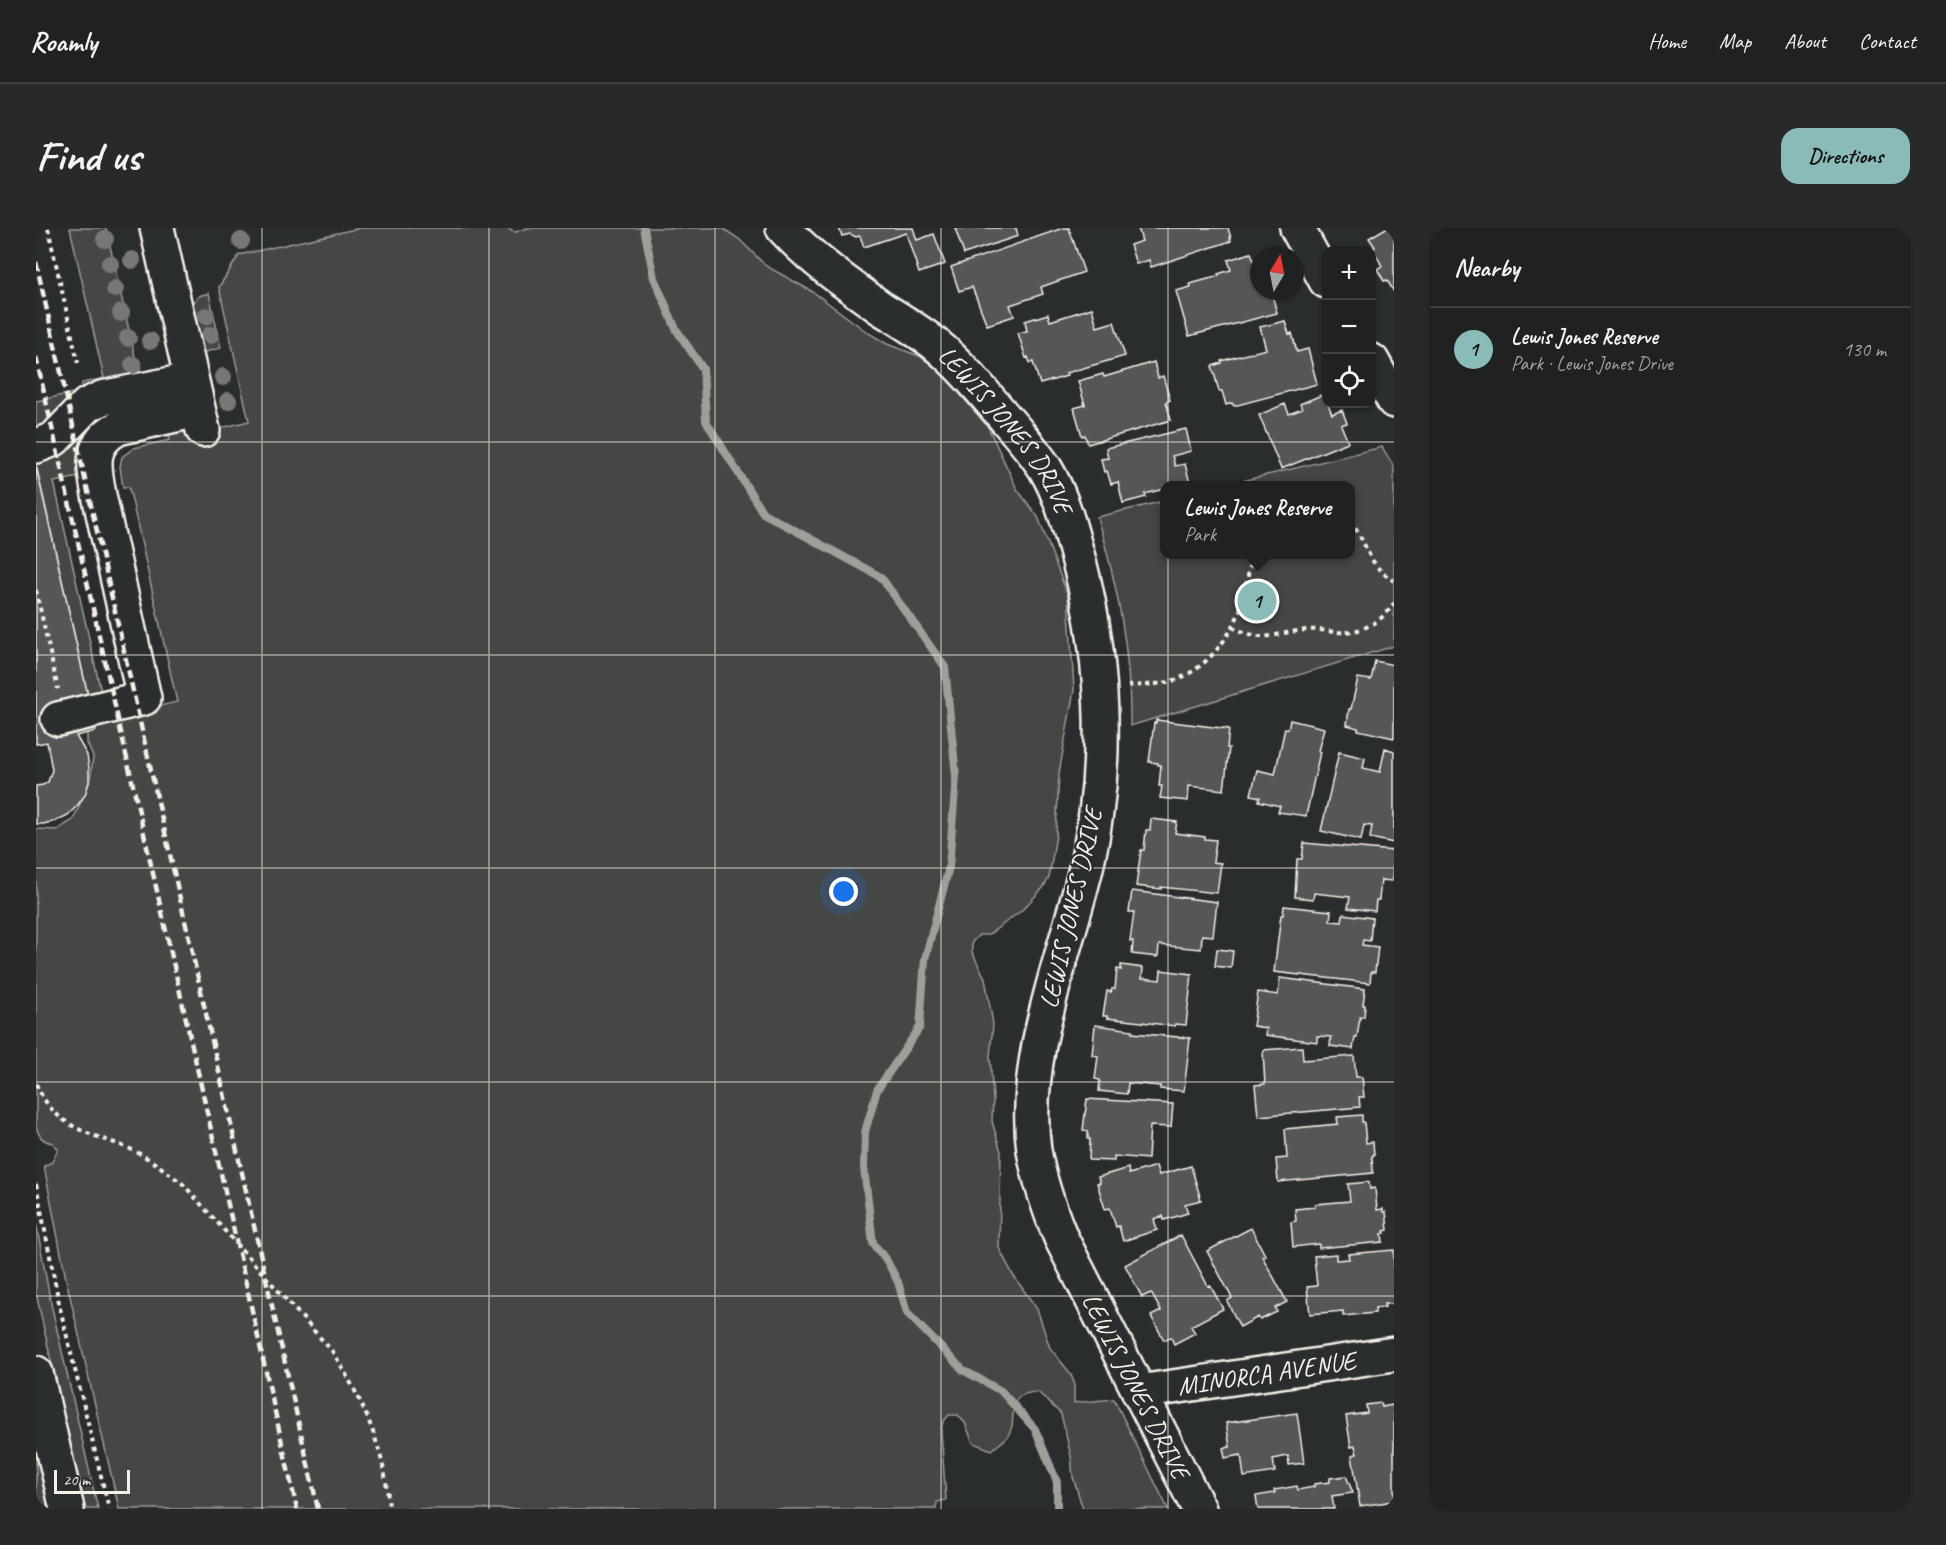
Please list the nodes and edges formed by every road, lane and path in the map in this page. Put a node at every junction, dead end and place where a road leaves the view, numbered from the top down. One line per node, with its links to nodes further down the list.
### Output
1 (48, 228): 6 (path)
2 (783, 228): 23 (street, LEWIS JONES DRIVE)
3 (1297, 228): 5 (street)
4 (161, 229): 9 (street)
5 (1322, 274)
6 (78, 363)
7 (1376, 370): 8 (street)
8 (1394, 401)
9 (197, 407): 10 (street); 18 (street)
10 (36, 446)
11 (1355, 528): 13 (path)
12 (1251, 559): 16 (path)
13 (1394, 581)
14 (36, 590): 18 (path)
15 (1394, 603): 16 (path)
16 (1232, 627): 17 (path)
17 (1124, 687)
18 (59, 709)
19 (36, 1084): 26 (path)
20 (36, 1184): 25 (path)
21 (1394, 1354): 23 (street, MINORCA AVENUE)
22 (36, 1373): 24 (street)
23 (1139, 1392): 27 (street, LEWIS JONES DRIVE)
24 (67, 1509)
25 (109, 1509)
26 (390, 1509)
27 (1199, 1509)

